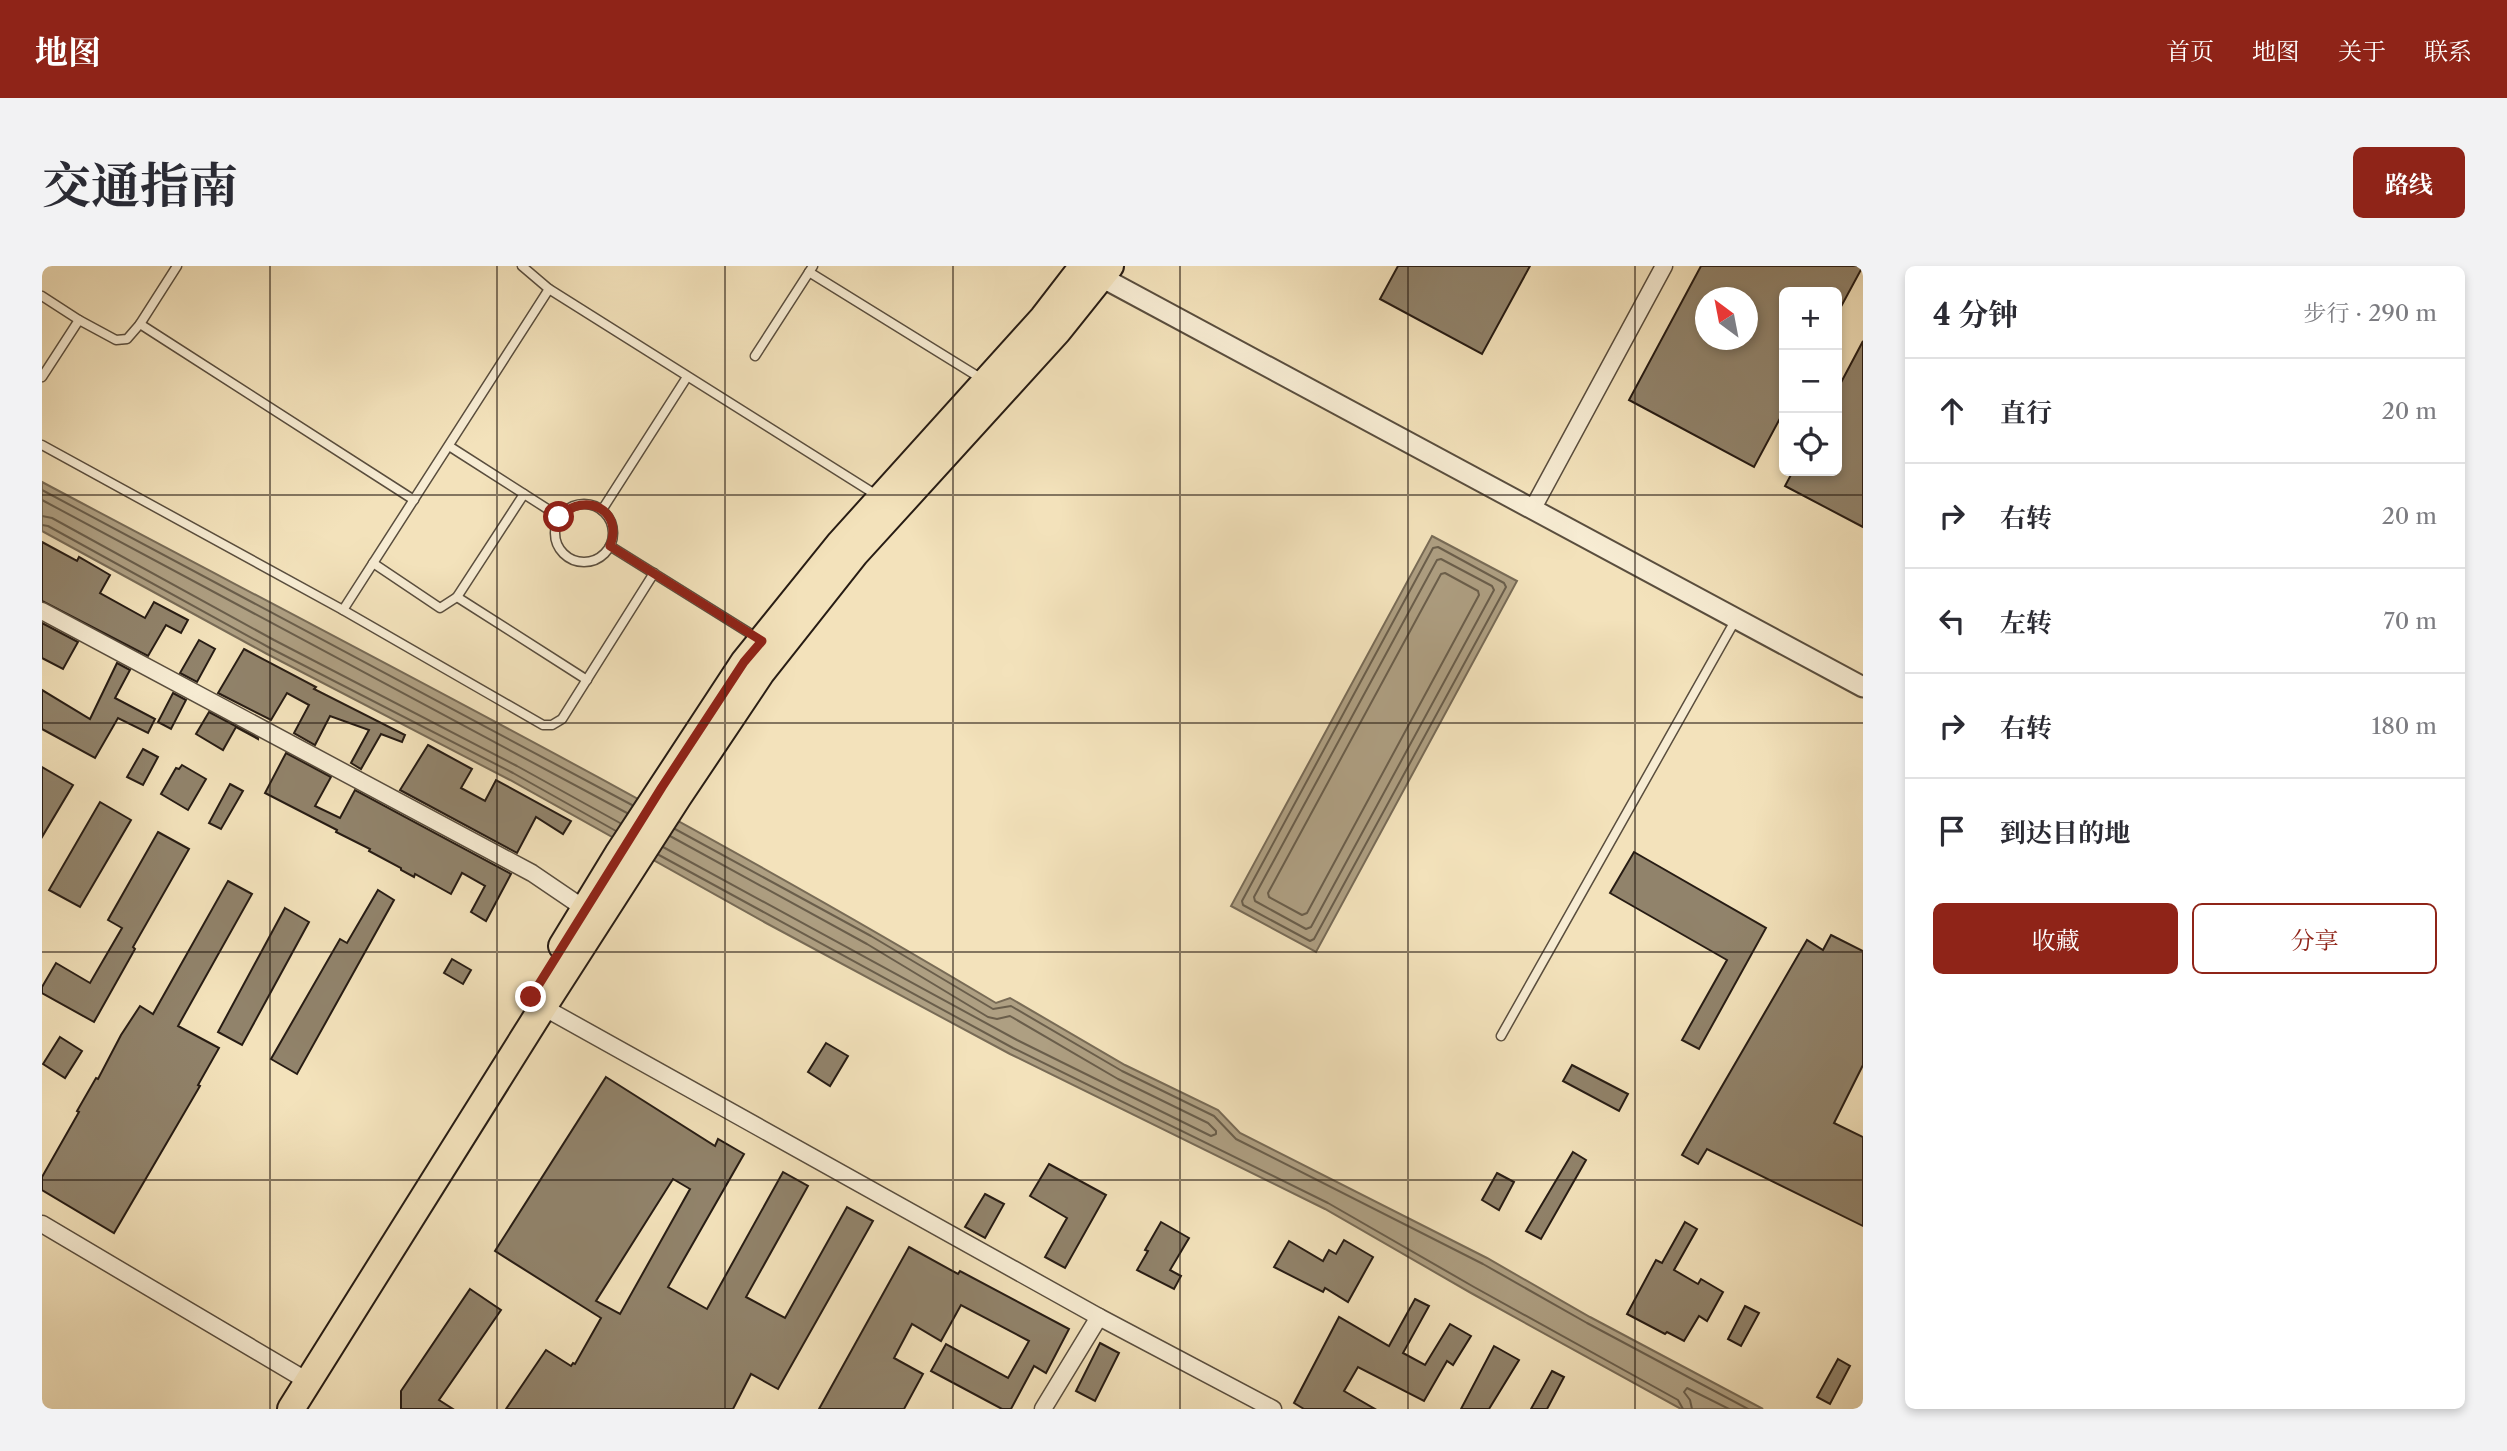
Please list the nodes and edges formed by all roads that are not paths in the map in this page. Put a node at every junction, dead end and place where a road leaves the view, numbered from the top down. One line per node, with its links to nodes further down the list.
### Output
1 (177, 266): 9 (lane)
2 (522, 266): 6 (lane)
3 (1664, 266): 20 (street)
4 (811, 269): 10 (lane); 13 (lane)
5 (1092, 269): 13 (main road); 20 (street); 29 (main road)
6 (549, 289): 12 (lane); 15 (lane)
7 (42, 296): 8 (lane)
8 (79, 320): 9 (lane); 11 (lane)
9 (140, 324): 18 (lane)
10 (755, 356)
11 (42, 377)
12 (688, 377): 17 (lane); 19 (lane)
13 (986, 381): 17 (main road)
14 (42, 445): 26 (lane)
15 (449, 446): 16 (lane); 18 (lane)
16 (524, 494): 21 (lane); 25 (lane)
17 (880, 498): 29 (main road)
18 (414, 500): 23 (lane)
19 (602, 510): 21 (lane); 22 (lane)
20 (1532, 510): 28 (street)
21 (559, 517): 22 (lane)
22 (610, 546): 24 (lane)
23 (373, 563): 25 (lane); 26 (lane)
24 (654, 573): 29 (lane); 30 (lane)
25 (457, 597): 30 (lane)
26 (343, 610): 30 (lane)
27 (42, 611): 33 (street)
28 (1736, 619): 31 (street); 35 (lane)
29 (769, 647): 32 (main road)
30 (587, 680)
31 (1863, 687)
32 (627, 860): 33 (main road); 34 (main road)
33 (585, 909): 38 (main road)
34 (543, 1007): 37 (street); 38 (main road)
35 (1501, 1036)
36 (42, 1224): 38 (street)
37 (1099, 1317): 40 (street); 41 (street)
38 (301, 1377): 39 (main road)
39 (285, 1406)
40 (1043, 1409)
41 (1273, 1409)

